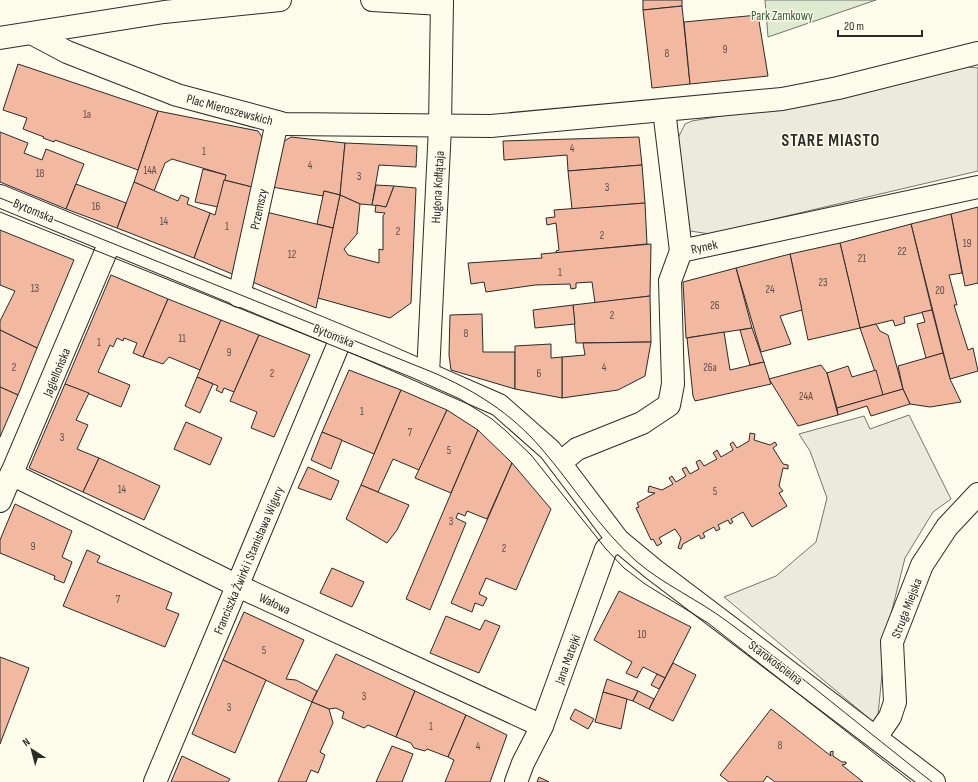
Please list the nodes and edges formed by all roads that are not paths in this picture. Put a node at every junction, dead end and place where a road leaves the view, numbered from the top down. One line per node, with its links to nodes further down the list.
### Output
1 (280, 0): 4 (street)
2 (372, 0): 3 (street)
3 (442, 2): 10 (street, Hugona Kołłątaja)
4 (163, 6): 5 (street)
5 (33, 34): 6 (street); 9 (street, Plac Mieroszewskich)
6 (0, 38)
7 (978, 53): 8 (street)
8 (664, 110): 10 (street); 14 (street)
9 (277, 122): 10 (street, Plac Mieroszewskich); 15 (street, Przemszy)
10 (440, 127): 17 (street, Hugona Kołłątaja)
11 (978, 187): 14 (street, Rynek)
12 (0, 196): 13 (street, Bytomska)
13 (110, 242): 15 (street, Bytomska); 19 (street, Jagiellońska)
14 (681, 251): 18 (street, Rynek)
15 (239, 296): 16 (street, Bytomska)
16 (342, 338): 17 (street, Bytomska); 23 (street, Franciszka Żwirki i Stanisława Wigury)
17 (428, 374): 18 (street, Bytomska)
18 (560, 463): 22 (street, Bytomska)
19 (12, 474): 21 (street, Jagiellońska); 23 (street, Wałowa)
20 (978, 494): 25 (street, Struga Miejska)
21 (0, 501)
22 (618, 540): 24 (street, Jana Matejki); 25 (street, Starokościelna)
23 (238, 586): 24 (street, Wałowa); 26 (street, Franciszka Żwirki i Stanisława Wigury)
24 (542, 726): 27 (street, Jana Matejki)
25 (876, 737): 28 (street, Starokościelna)
26 (155, 782)
27 (516, 782)
28 (934, 782)

